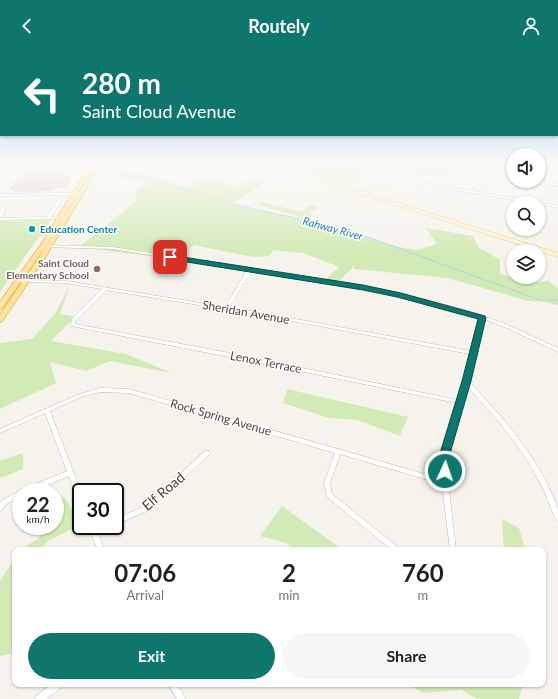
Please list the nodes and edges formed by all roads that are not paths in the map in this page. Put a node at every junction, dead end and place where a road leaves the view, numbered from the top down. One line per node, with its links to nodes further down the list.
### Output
1 (63, 195): 13 (street)
2 (73, 195): 10 (main road)
3 (80, 195): 11 (main road)
4 (367, 195): 15 (main road)
5 (494, 195): 6 (street)
6 (506, 197)
7 (546, 205): 8 (street)
8 (558, 207)
9 (2, 208): 12 (street)
10 (61, 217): 11 (street); 13 (street); 14 (main road)
11 (68, 217): 14 (main road)
12 (0, 218): 13 (street)
13 (48, 218)
14 (46, 246): 16 (street); 17 (main road); 18 (main road)
15 (558, 255)
16 (250, 270): 21 (street); 22 (street)
17 (19, 281): 18 (street, Sheridan Avenue); 20 (main road)
18 (27, 281): 19 (street, Sheridan Avenue); 23 (main road)
19 (106, 288): 21 (street, Sheridan Avenue); 27 (street, Lenox Terrace)
20 (0, 307)
21 (226, 308): 25 (street, Sheridan Avenue)
22 (482, 318): 24 (street); 25 (street)
23 (0, 320)
24 (558, 350)
25 (473, 353): 26 (street)
26 (466, 381): 27 (street); 39 (street)
27 (460, 402): 33 (street)
28 (47, 410): 29 (street, Rock Spring Avenue); 30 (street, Rock Spring Avenue); 32 (street)
29 (0, 431)
30 (338, 451): 33 (street, Rock Spring Avenue); 42 (street)
31 (207, 453): 38 (street, Elf Road)
32 (71, 472): 34 (street); 35 (street)
33 (445, 482): 43 (street)
34 (45, 483)
35 (75, 483)
36 (12, 498): 37 (street)
37 (0, 508)
38 (124, 518)
39 (558, 518)
40 (95, 535): 41 (street)
41 (100, 547)
42 (394, 547)
43 (453, 547)
44 (55, 687): 46 (street)
45 (174, 687): 47 (street)
46 (40, 699)
47 (182, 699)

